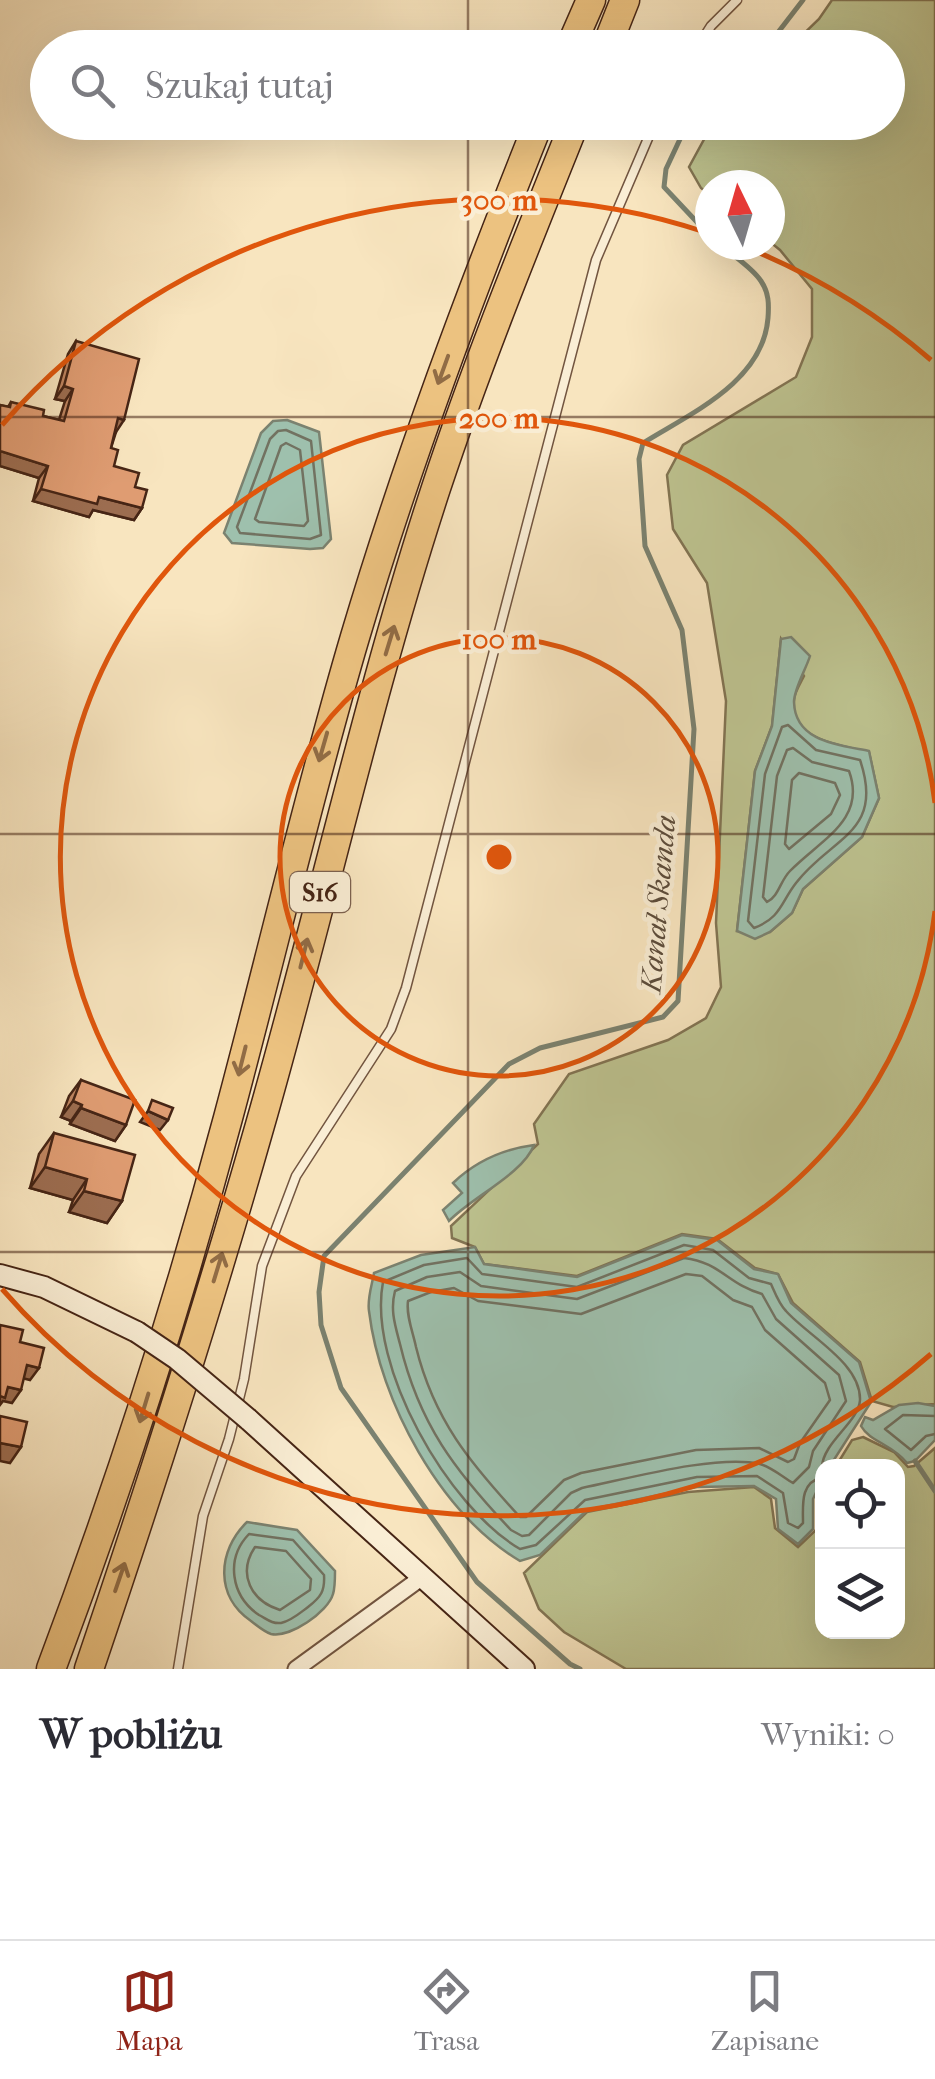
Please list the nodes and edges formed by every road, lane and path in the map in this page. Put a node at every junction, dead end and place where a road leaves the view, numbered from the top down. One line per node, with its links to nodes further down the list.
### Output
1 (590, 0): 4 (highway)
2 (626, 0): 5 (highway)
3 (737, 0): 6 (lane)
4 (578, 30)
5 (614, 30)
6 (708, 30)
7 (532, 140): 12 (highway, S16, one-way to 12)
8 (568, 140): 13 (highway, S16, one-way to 8)
9 (646, 140): 14 (lane)
10 (0, 1275): 11 (street, bridge)
11 (421, 1578): 15 (street); 16 (street)
12 (51, 1669)
13 (89, 1669)
14 (178, 1669)
15 (296, 1669)
16 (524, 1669)

